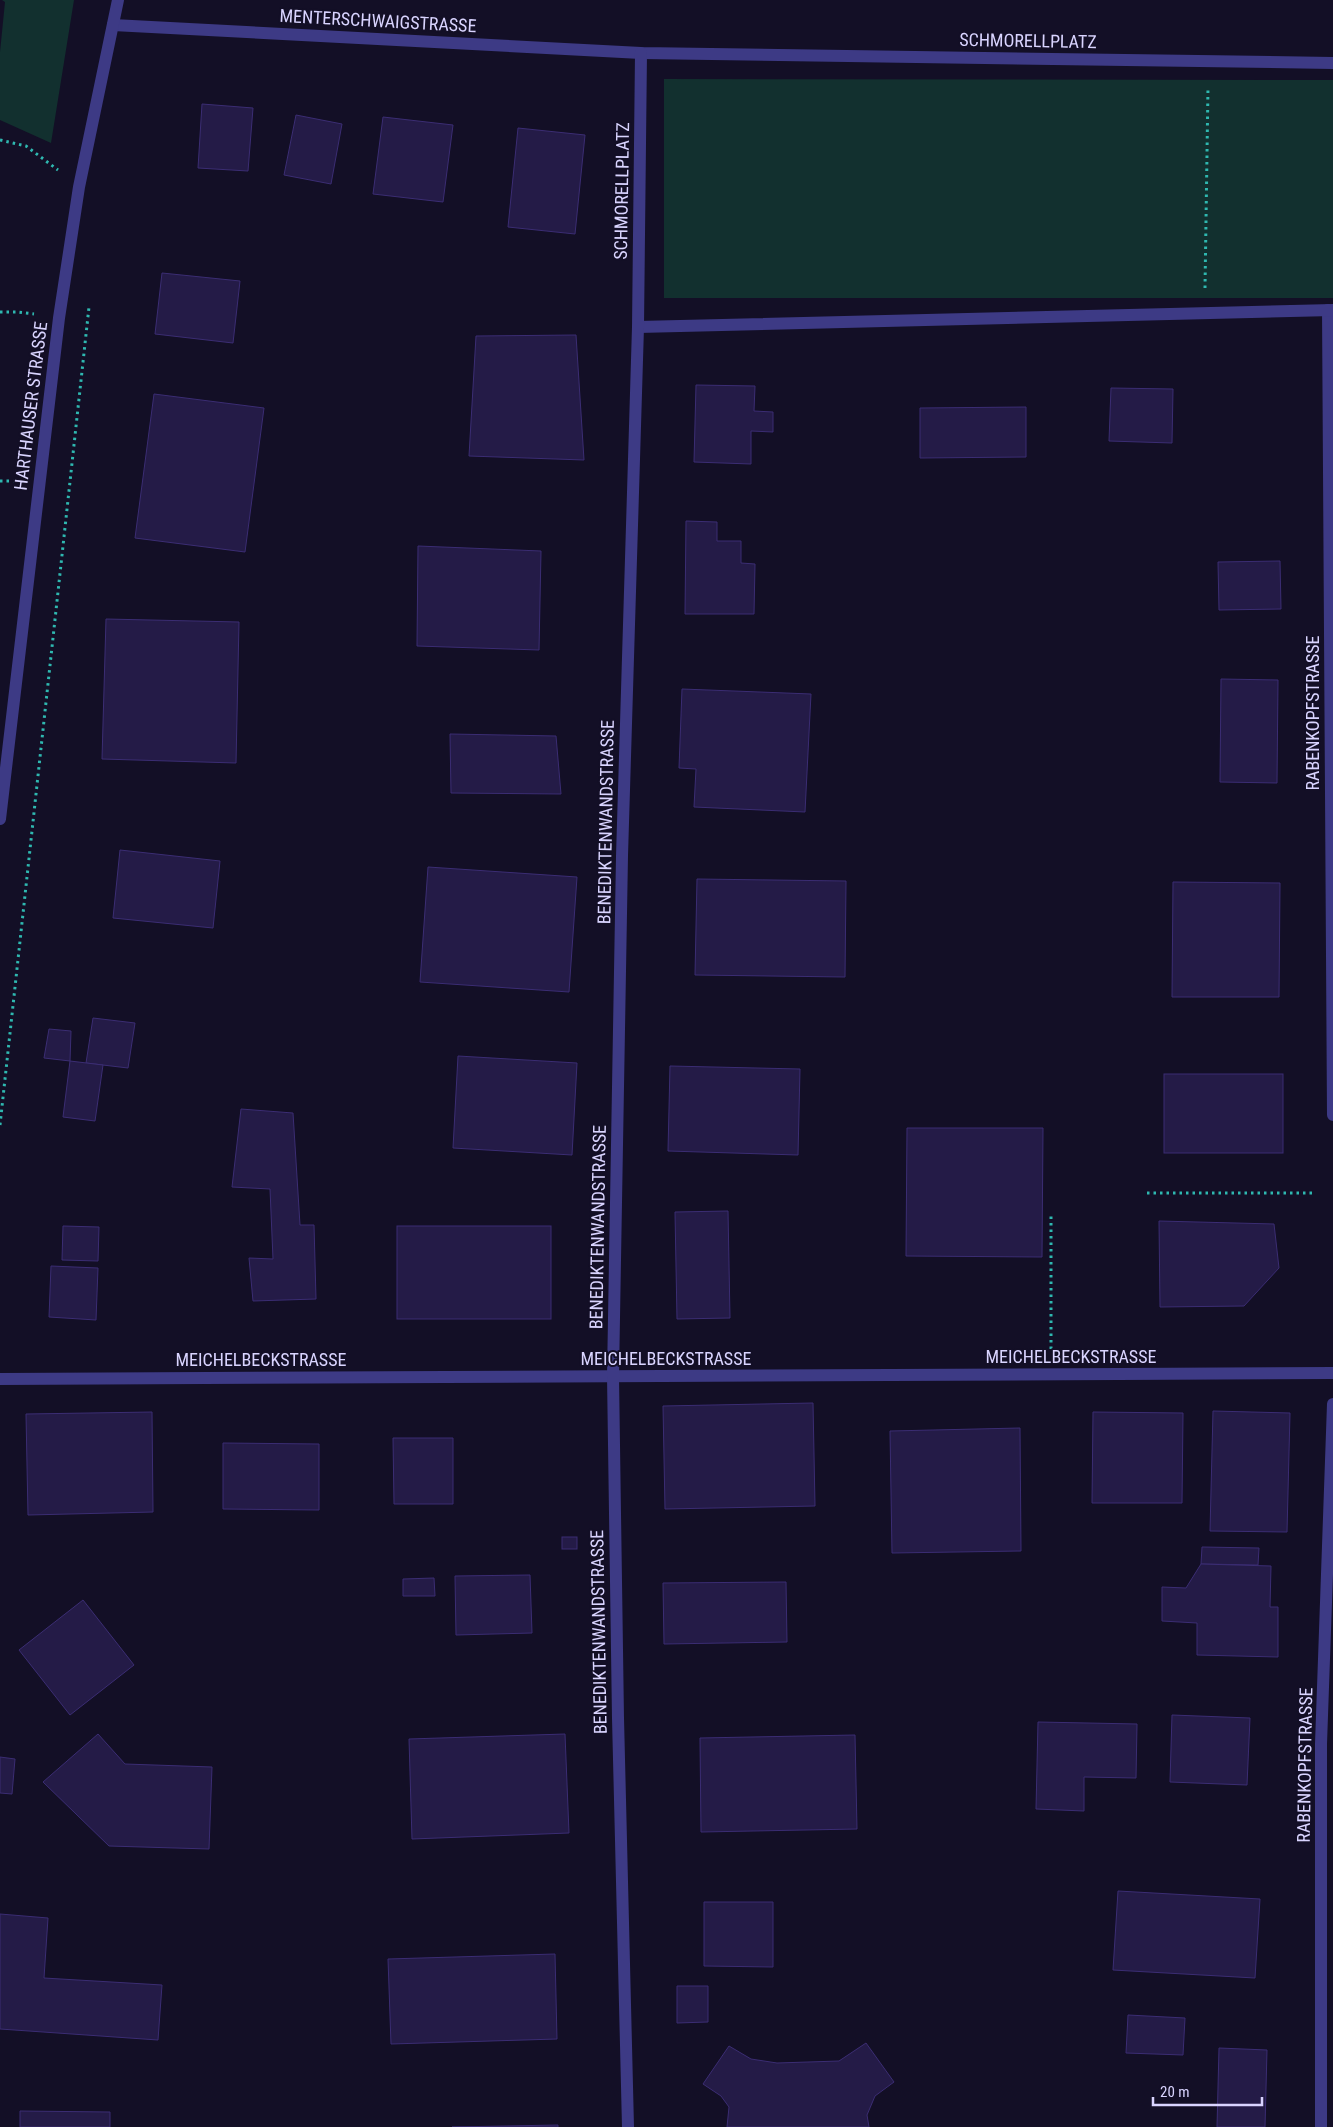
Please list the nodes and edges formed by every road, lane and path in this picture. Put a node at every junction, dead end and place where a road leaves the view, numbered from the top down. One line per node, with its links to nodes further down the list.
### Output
1 (118, 0): 2 (street, HARTHAUSER STRASSE)
2 (113, 25): 3 (street, MENTERSCHWAIGSTRASSE); 7 (street, HARTHAUSER STRASSE)
3 (641, 53): 4 (street, SCHMORELLPLATZ); 13 (street, SCHMORELLPLATZ)
4 (1208, 62): 5 (street, SCHMORELLPLATZ); 11 (path)
5 (1333, 63)
6 (0, 140): 7 (path)
7 (79, 187): 12 (street, HARTHAUSER STRASSE)
8 (89, 304): 16 (path)
9 (1330, 310): 11 (street); 15 (street, RABENKOPFSTRASSE)
10 (0, 312): 12 (path)
11 (1204, 314): 13 (street)
12 (59, 318): 14 (street, HARTHAUSER STRASSE)
13 (638, 327): 22 (street, BENEDIKTENWANDSTRASSE)
14 (0, 819)
15 (1333, 1115)
16 (0, 1124)
17 (1147, 1193): 18 (path)
18 (1314, 1193)
19 (1051, 1216): 21 (path)
20 (1333, 1373): 21 (street, MEICHELBECKSTRASSE)
21 (1051, 1374): 22 (street, MEICHELBECKSTRASSE)
22 (613, 1376): 23 (street, MEICHELBECKSTRASSE); 25 (street, BENEDIKTENWANDSTRASSE)
23 (0, 1379)
24 (1333, 1404): 26 (street, RABENKOPFSTRASSE)
25 (628, 2127)
26 (1321, 2127)

